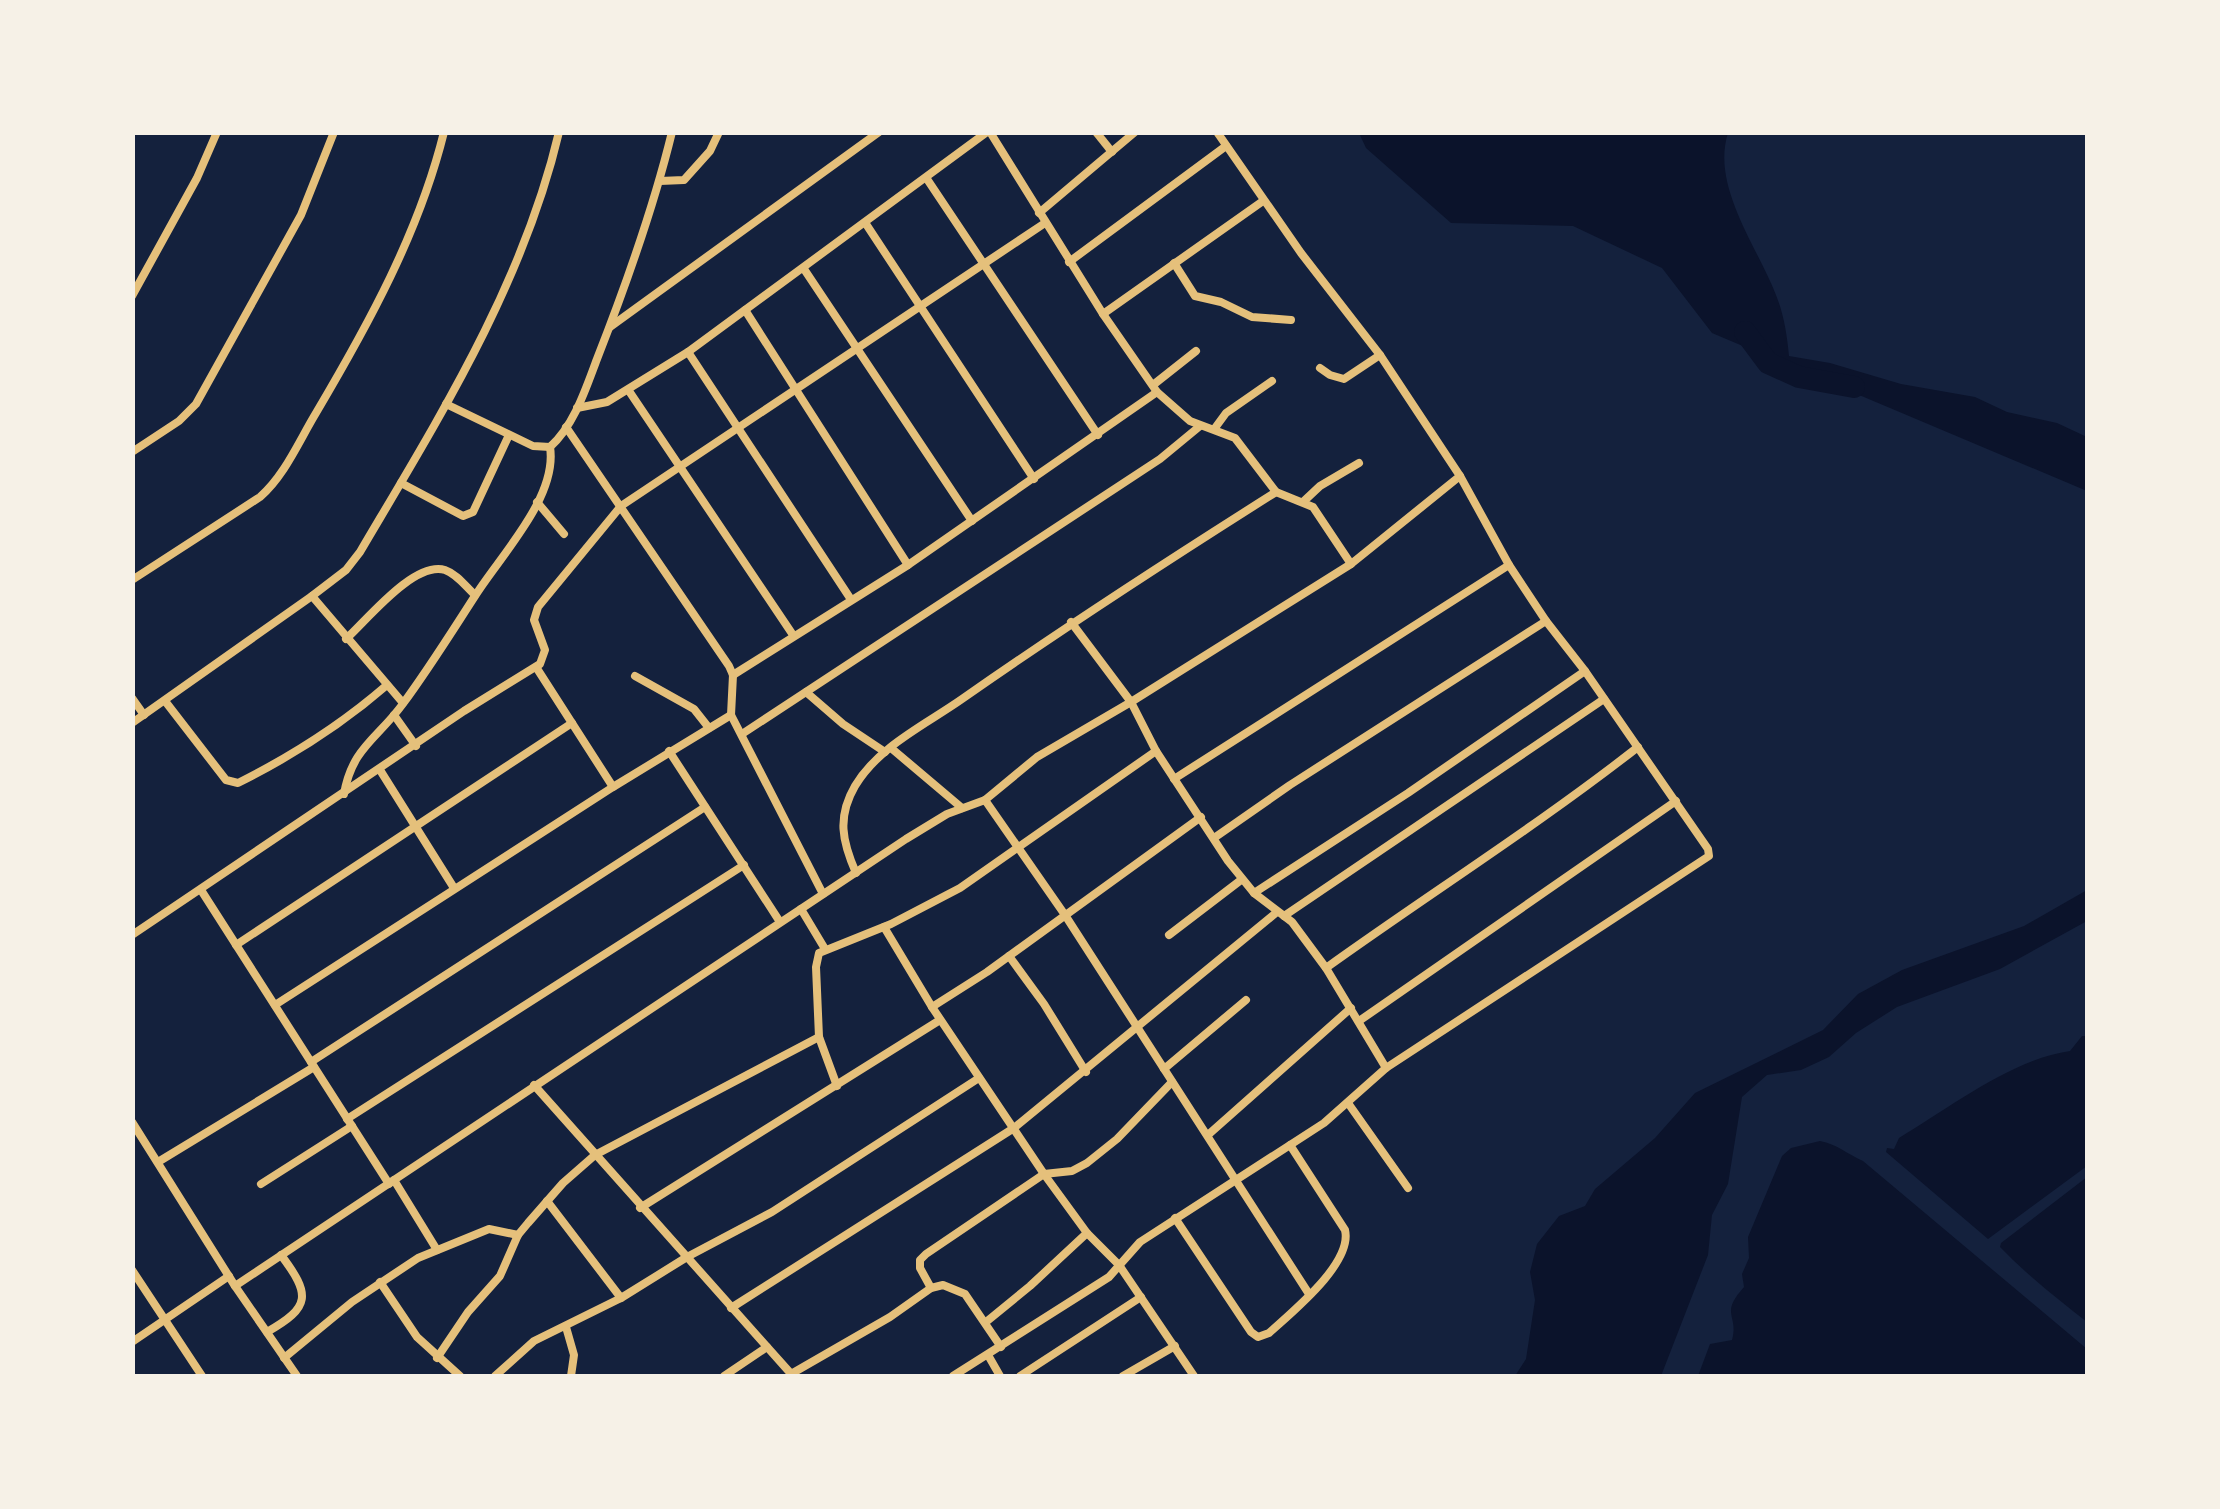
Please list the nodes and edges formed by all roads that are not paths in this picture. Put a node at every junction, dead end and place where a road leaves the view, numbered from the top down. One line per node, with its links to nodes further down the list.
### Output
1 (217, 132): 24 (street)
2 (334, 132): 48 (street)
3 (444, 132): 63 (street)
4 (558, 132): 39 (street)
5 (672, 132): 15 (street)
6 (720, 132): 15 (street)
7 (879, 132): 29 (street)
8 (988, 132): 14 (street); 17 (street)
9 (1096, 132): 13 (street)
10 (1135, 132): 13 (street)
11 (1217, 132): 12 (street)
12 (1226, 146): 16 (street); 20 (street)
13 (1112, 152): 17 (street)
14 (927, 179): 19 (street); 22 (street)
15 (660, 181): 29 (street)
16 (1263, 201): 21 (street); 33 (street)
17 (1039, 213): 18 (street)
18 (1046, 222): 20 (street); 22 (street)
19 (866, 224): 23 (street); 25 (street)
20 (1069, 262): 27 (street)
21 (1174, 264): 27 (street); 28 (street)
22 (983, 265): 25 (street); 46 (street)
23 (804, 269): 26 (street); 30 (street)
24 (132, 296)
25 (919, 307): 30 (street); 52 (street)
26 (745, 310): 32 (street); 37 (street)
27 (1102, 314): 36 (street)
28 (1291, 320)
29 (610, 327): 40 (street)
30 (858, 349): 37 (street); 58 (street)
31 (1196, 351): 36 (street)
32 (688, 352): 38 (street); 41 (street)
33 (1380, 355): 34 (street); 51 (street)
34 (1320, 368)
35 (1272, 381): 44 (street)
36 (1155, 388): 42 (street); 46 (street)
37 (796, 389): 41 (street); 60 (street)
38 (630, 391): 40 (street); 50 (street)
39 (446, 404): 45 (street); 53 (street)
40 (577, 408): 43 (street)
41 (737, 426): 50 (street); 66 (street)
42 (1200, 426): 44 (street); 76 (street)
43 (566, 427): 47 (street); 57 (street)
44 (1215, 428): 54 (street)
45 (509, 435): 47 (street); 53 (street)
46 (1098, 435): 52 (street)
47 (550, 447): 56 (street)
48 (132, 452)
49 (1358, 463): 55 (street)
50 (680, 466): 57 (street); 69 (street)
51 (1460, 476): 61 (street); 62 (street)
52 (1034, 479): 58 (street)
53 (400, 483): 65 (street)
54 (1276, 492): 55 (street); 68 (street)
55 (1304, 501): 61 (street)
56 (537, 502): 59 (street); 64 (street)
57 (621, 506): 71 (street); 73 (street)
58 (972, 521): 60 (street)
59 (564, 534)
60 (908, 564): 66 (street)
61 (1351, 564): 80 (street)
62 (1509, 565): 67 (street); 95 (street)
63 (132, 580)
64 (475, 595): 70 (street); 81 (street)
65 (312, 596): 70 (street); 79 (street)
66 (850, 598): 69 (street)
67 (1546, 621): 72 (street); 104 (street)
68 (1072, 622): 80 (street); 91 (street)
69 (793, 635): 73 (street)
70 (346, 639): 75 (street)
71 (536, 667): 85 (street); 89 (street)
72 (1585, 671): 78 (street); 111 (street)
73 (732, 675): 83 (street)
74 (635, 676): 87 (street)
75 (387, 685): 79 (street); 81 (street)
76 (806, 692): 88 (street); 91 (street)
77 (132, 698): 84 (street)
78 (1604, 699): 90 (street); 115 (street)
79 (165, 701): 84 (street)
80 (1131, 702): 93 (street); 98 (street)
81 (403, 703): 82 (street)
82 (394, 715): 89 (street); 97 (street)
83 (731, 715): 87 (street); 88 (street)
84 (144, 716): 86 (street)
85 (572, 722): 96 (street); 103 (street)
86 (132, 723)
87 (709, 728): 92 (street)
88 (742, 734): 112 (street)
89 (416, 746): 94 (street)
90 (1638, 747): 99 (street); 123 (street)
91 (888, 750): 101 (street); 107 (street)
92 (669, 751): 96 (street); 100 (street)
93 (1156, 751): 95 (street); 105 (street)
94 (380, 770): 97 (street); 103 (street)
95 (1174, 778): 102 (street)
96 (613, 786): 109 (street)
97 (344, 794): 110 (street)
98 (984, 800): 101 (street); 105 (street)
99 (1676, 801): 129 (street); 133 (street)
100 (705, 808): 106 (street); 132 (street)
101 (962, 808): 107 (street)
102 (1200, 817): 104 (street); 114 (street)
103 (417, 828): 109 (street); 120 (street)
104 (1214, 838): 108 (street)
105 (1019, 848): 114 (street); 117 (street)
106 (744, 865): 116 (street); 142 (street)
107 (856, 873): 112 (street)
108 (1241, 880): 111 (street); 119 (street)
109 (454, 888): 125 (street)
110 (201, 890): 118 (street); 120 (street)
111 (1254, 893): 115 (street)
112 (823, 894): 113 (street)
113 (800, 909): 116 (street); 121 (street)
114 (1066, 914): 122 (street); 130 (street)
115 (1281, 914): 123 (street); 130 (street)
116 (780, 922): 138 (street)
117 (884, 927): 121 (street); 126 (street)
118 (132, 935)
119 (1169, 935)
120 (236, 945): 125 (street)
121 (825, 950): 131 (street)
122 (1009, 956): 126 (street); 135 (street)
123 (1326, 968): 127 (street)
124 (1246, 1000): 134 (street)
125 (275, 1004): 132 (street)
126 (932, 1007): 128 (street)
127 (1351, 1008): 129 (street); 144 (street)
128 (940, 1020): 136 (street); 139 (street)
129 (1359, 1020): 133 (street)
130 (1139, 1028): 134 (street); 135 (street)
131 (819, 1037): 139 (street); 146 (street)
132 (313, 1064): 142 (street); 147 (street)
133 (1386, 1068): 140 (street)
134 (1164, 1069): 137 (street)
135 (1086, 1072): 143 (street)
136 (980, 1078): 143 (street); 160 (street)
137 (1172, 1082): 144 (street); 148 (street)
138 (534, 1085): 146 (street); 150 (street)
139 (837, 1086): 154 (street)
140 (1348, 1103): 145 (street); 152 (street)
141 (132, 1122): 147 (street)
142 (349, 1123): 150 (street); 151 (street)
143 (1014, 1128): 148 (street); 170 (street)
144 (1209, 1134): 149 (street)
145 (1290, 1145): 149 (street); 167 (street)
146 (595, 1155): 153 (street); 154 (street)
147 (158, 1162): 163 (street)
148 (1044, 1174): 156 (street); 166 (street)
149 (1236, 1180): 155 (street); 167 (street)
150 (392, 1182): 158 (street); 159 (street)
151 (261, 1184)
152 (1408, 1188)
153 (546, 1201): 157 (street); 169 (street)
154 (640, 1208): 160 (street)
155 (1175, 1218): 161 (street); 167 (street)
156 (1087, 1233): 161 (street); 172 (street)
157 (518, 1235): 158 (street); 181 (street)
158 (437, 1250): 164 (street)
159 (281, 1255): 165 (street); 174 (street)
160 (687, 1257): 169 (street); 170 (street)
161 (1119, 1265): 168 (street); 177 (street)
162 (132, 1270): 171 (street)
163 (229, 1276): 165 (street); 171 (street)
164 (380, 1282): 180 (street); 181 (street)
165 (235, 1286): 174 (street)
166 (931, 1288): 172 (street); 188 (street)
167 (1309, 1294)
168 (1142, 1297): 176 (street); 191 (street)
169 (621, 1298): 173 (street)
170 (731, 1308): 178 (street)
171 (166, 1320): 175 (street); 182 (street)
172 (986, 1322): 177 (street)
173 (566, 1326): 185 (street); 186 (street)
174 (267, 1332): 180 (street)
175 (132, 1342)
176 (1175, 1346): 192 (street); 193 (street)
177 (1002, 1347): 179 (street)
178 (767, 1348): 187 (street); 188 (street)
179 (988, 1355): 189 (street); 190 (street)
180 (284, 1358): 183 (street)
181 (436, 1358): 184 (street)
182 (202, 1376)
183 (297, 1376)
184 (460, 1376)
185 (495, 1376)
186 (572, 1376)
187 (724, 1376)
188 (792, 1376)
189 (953, 1376)
190 (1000, 1376)
191 (1020, 1376)
192 (1123, 1376)
193 (1194, 1376)

